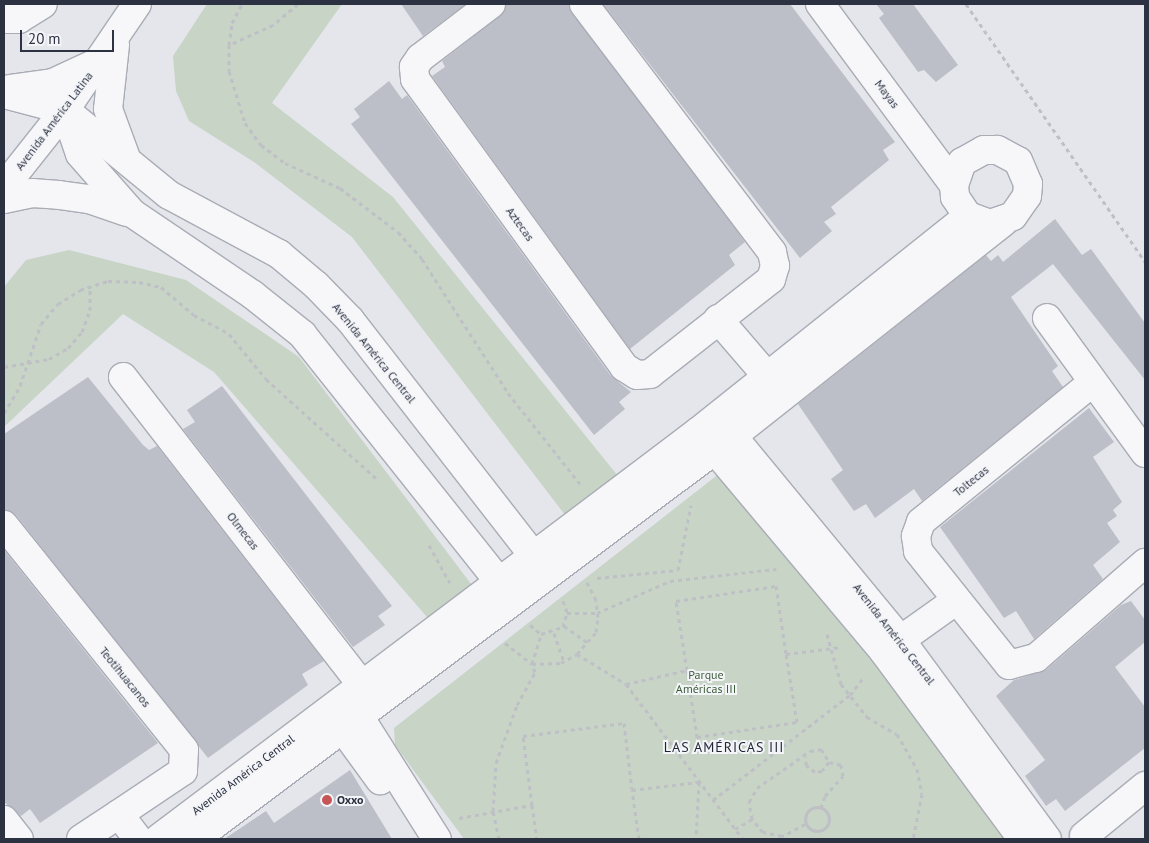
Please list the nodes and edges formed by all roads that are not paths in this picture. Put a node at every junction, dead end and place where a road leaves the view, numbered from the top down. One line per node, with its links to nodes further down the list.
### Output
1 (43, 4): 6 (street)
2 (136, 4): 7 (street, Avenida América Latina)
3 (490, 4): 19 (street, Aztecas)
4 (584, 4): 19 (street, Aztecas)
5 (820, 4): 12 (street, Mayas)
6 (4, 19)
7 (108, 50): 8 (street); 10 (street, Avenida América Latina); 11 (street)
8 (4, 90)
9 (4, 94): 10 (street)
10 (65, 110): 11 (street, Avenida América Central); 13 (street, Avenida América Latina); 15 (street)
11 (127, 160): 27 (street, Avenida América Central)
12 (954, 185): 16 (street); 17 (street, Avenida América Central)
13 (4, 187)
14 (4, 199): 15 (street)
15 (132, 213): 28 (street)
16 (968, 216): 17 (street); 20 (street, Avenida América Central)
17 (1002, 222): 23 (street, Avenida América Central)
18 (1047, 318): 22 (street)
19 (718, 319): 20 (street)
20 (767, 376): 23 (street, Avenida América Central)
21 (123, 377): 31 (street, Olmecas)
22 (1093, 382): 24 (street); 29 (street, Toltecas)
23 (713, 438): 27 (street, Avenida América Central); 27 (street, Avenida América Central); 30 (street, Avenida América Central)
24 (1145, 452)
25 (4, 526): 33 (street, Teotihuacanos)
26 (1145, 563): 29 (street, Toltecas)
27 (540, 564): 28 (street, Avenida América Central)
28 (504, 589): 31 (street, Avenida América Central)
29 (955, 601): 30 (street)
30 (887, 645): 42 (street, Avenida América Central); 43 (street, Avenida América Central)
31 (348, 707): 35 (street, Avenida América Central); 36 (street)
32 (1145, 786): 37 (street)
33 (119, 814): 39 (street, Teotihuacanos); 40 (street)
34 (4, 820): 38 (street)
35 (190, 833): 41 (street, Avenida América Central)
36 (428, 835)
37 (1084, 836)
38 (19, 839)
39 (81, 839)
40 (138, 839)
41 (158, 839)
42 (1024, 839)
43 (1047, 839)

